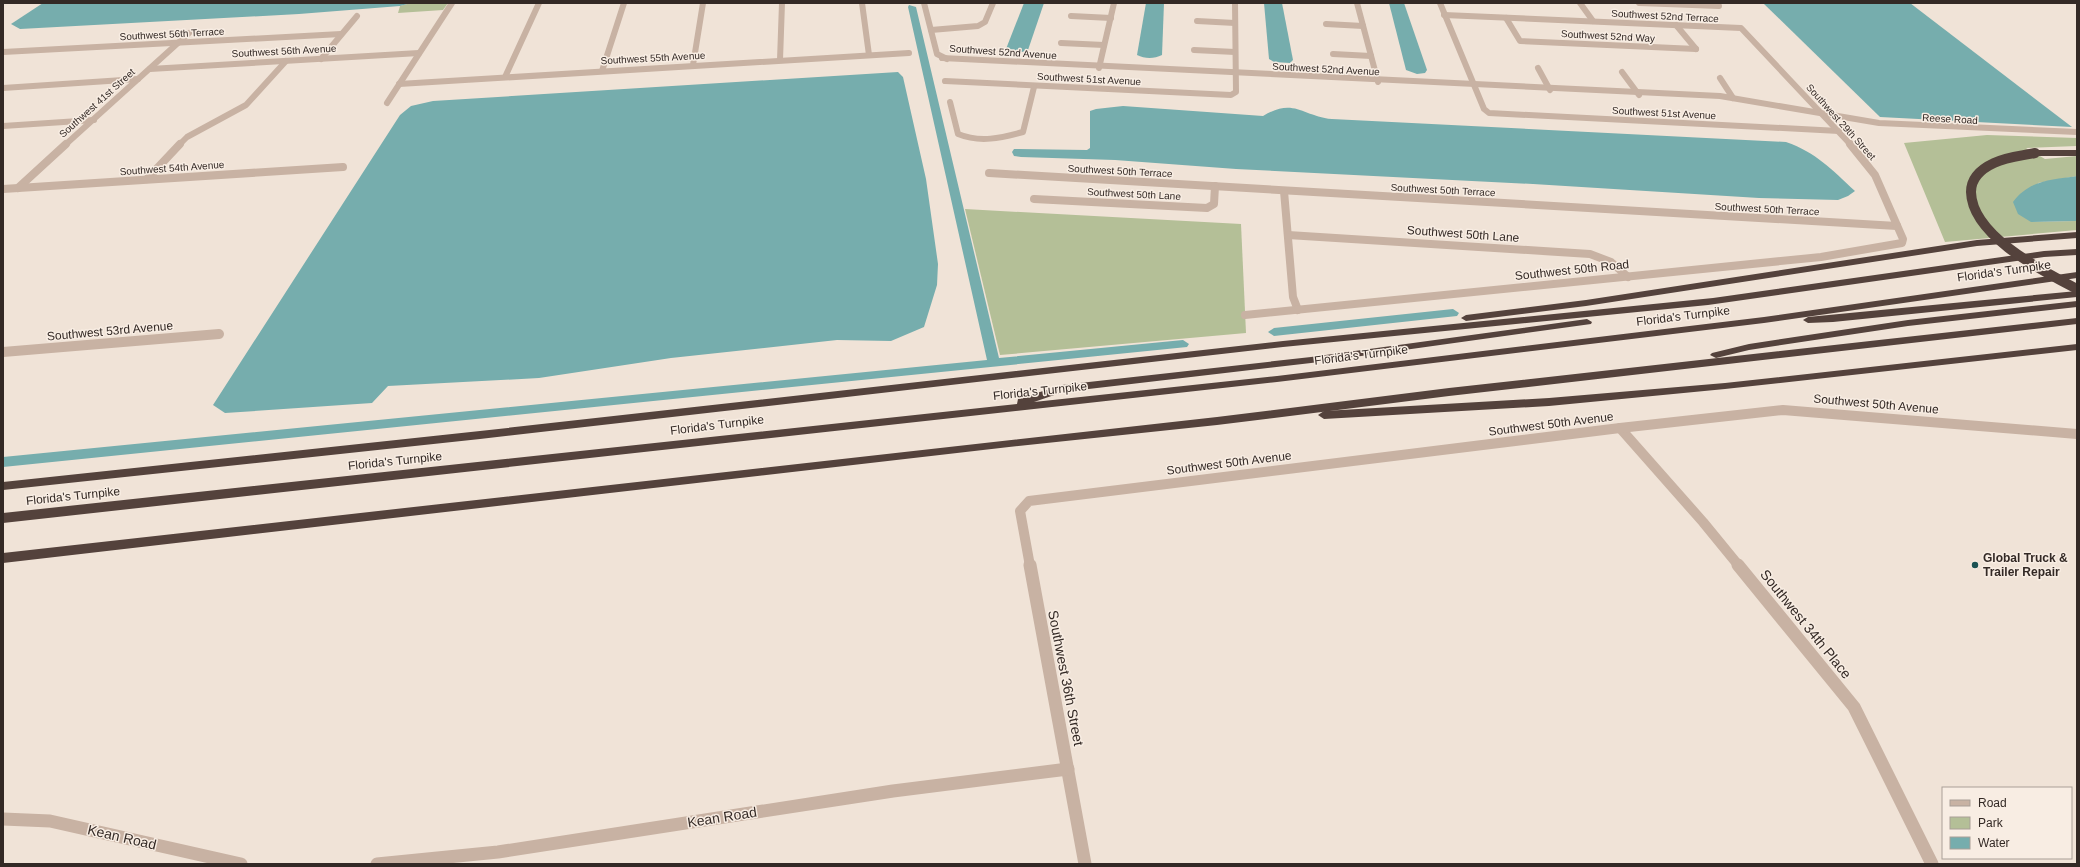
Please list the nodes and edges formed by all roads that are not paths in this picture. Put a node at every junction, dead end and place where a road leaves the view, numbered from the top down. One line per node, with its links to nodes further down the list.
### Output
1 (452, 3): 37 (street)
2 (539, 3): 52 (street)
3 (624, 3): 49 (street)
4 (703, 3): 45 (street)
5 (782, 3): 43 (street)
6 (862, 3): 40 (street)
7 (924, 3): 28 (street)
8 (993, 3): 28 (street)
9 (1114, 3): 19 (street)
10 (1235, 3): 23 (street)
11 (1357, 3): 26 (street)
12 (1440, 3): 16 (street)
13 (1580, 3): 22 (street)
14 (1639, 3): 15 (street)
15 (1718, 4)
16 (1444, 15): 20 (street, Southwest 52nd Terrace); 58 (street)
17 (358, 16): 30 (street)
18 (1072, 16): 19 (street)
19 (1111, 18): 33 (street)
20 (1506, 18): 22 (street, Southwest 52nd Terrace); 25 (street, Southwest 52nd Way)
21 (1197, 21): 23 (street)
22 (1593, 21): 25 (street, Southwest 52nd Terrace)
23 (1235, 23): 36 (street)
24 (1326, 24): 26 (street)
25 (1676, 25): 27 (street, Southwest 52nd Terrace)
26 (1363, 26): 41 (street)
27 (1741, 28): 66 (street, Southwest 29th Street)
28 (931, 30): 46 (street, Southwest 52nd Avenue)
29 (189, 32): 31 (street, Southwest 41st Street)
30 (341, 34): 31 (street, Southwest 56th Terrace); 42 (street)
31 (178, 43): 35 (street, Southwest 56th Terrace); 48 (street, Southwest 41st Street)
32 (1061, 43): 33 (street)
33 (1104, 45): 46 (street)
34 (1194, 50): 36 (street)
35 (3, 52)
36 (1235, 52): 51 (street)
37 (420, 53): 42 (street, Southwest 56th Avenue); 57 (street)
38 (909, 53): 40 (street, Southwest 55th Avenue)
39 (1333, 54): 41 (street)
40 (868, 55): 43 (street, Southwest 55th Avenue)
41 (1371, 56): 55 (street)
42 (321, 59): 44 (street, Southwest 56th Avenue)
43 (780, 60): 45 (street, Southwest 55th Avenue)
44 (286, 61): 48 (street, Southwest 56th Avenue); 75 (street)
45 (693, 65): 49 (street, Southwest 55th Avenue)
46 (1099, 66): 51 (street, Southwest 52nd Avenue)
47 (1538, 68): 61 (street)
48 (150, 69): 54 (street, Southwest 41st Street)
49 (602, 71): 52 (street, Southwest 55th Avenue)
50 (1622, 72): 62 (street)
51 (1235, 73): 55 (street, Southwest 52nd Avenue); 59 (street, Southwest 51st Avenue)
52 (505, 77): 57 (street, Southwest 55th Avenue)
53 (1720, 78): 63 (street)
54 (138, 80): 60 (street); 67 (street, Southwest 41st Street)
55 (1377, 80): 58 (street, Southwest 52nd Avenue)
56 (945, 81): 59 (street, Southwest 51st Avenue)
57 (399, 84): 65 (street)
58 (1474, 85): 61 (street, Southwest 52nd Avenue); 69 (street, Southwest 51st Avenue)
59 (1034, 87): 64 (street)
60 (3, 88)
61 (1549, 88): 62 (street, Southwest 52nd Avenue)
62 (1638, 93): 63 (street, Southwest 52nd Avenue)
63 (1733, 98): 66 (street, Southwest 52nd Avenue)
64 (950, 102)
65 (387, 103)
66 (1822, 114): 69 (street, Southwest 29th Street); 70 (street, Reese Road); 71 (street, Reese Road)
67 (94, 120): 68 (street); 77 (street, Southwest 41st Street)
68 (3, 126)
69 (1839, 131): 81 (street, Southwest 29th Street)
70 (2077, 132)
71 (2077, 136)
72 (2077, 153): 88 (highway, bridge)
73 (343, 167): 75 (street, Southwest 54th Avenue)
74 (989, 173): 76 (street, Southwest 50th Terrace)
75 (147, 179): 77 (street, Southwest 54th Avenue)
76 (1215, 186): 79 (street, Southwest 50th Terrace); 80 (street, Southwest 50th Lane)
77 (18, 188): 78 (street, Southwest 54th Avenue)
78 (3, 189)
79 (1284, 190): 81 (street, Southwest 50th Terrace); 82 (street)
80 (1034, 199)
81 (1897, 226): 84 (street, Southwest 29th Street)
82 (1288, 235): 87 (street, Southwest 50th Lane); 92 (street)
83 (2077, 235): 97 (highway)
84 (1902, 243): 87 (street, Southwest 50th Road)
85 (2075, 252): 90 (highway)
86 (2077, 275): 94 (highway, Florida's Turnpike)
87 (1628, 277): 92 (street, Southwest 50th Road)
88 (2077, 289)
89 (2077, 294): 94 (highway)
90 (1716, 301): 97 (highway); 101 (highway)
91 (2077, 304): 100 (highway)
92 (1298, 310): 93 (street, Southwest 50th Road)
93 (1245, 315)
94 (1764, 320): 101 (highway, Florida's Turnpike)
95 (2077, 321): 100 (highway)
96 (219, 334): 99 (street, Southwest 53rd Avenue)
97 (1283, 344): 105 (highway)
98 (2077, 346): 102 (highway)
99 (3, 352)
100 (1668, 367): 102 (highway)
101 (996, 410): 107 (highway, Florida's Turnpike)
102 (1217, 421): 108 (highway)
103 (1620, 428): 104 (street, Southwest 50th Avenue); 106 (street, Southwest 50th Avenue); 114 (street, Southwest 34th Place)
104 (2077, 434)
105 (3, 486)
106 (1029, 500): 109 (street, Southwest 36th Street)
107 (3, 518)
108 (3, 558)
109 (1068, 769): 112 (street, Kean Road); 113 (street, Southwest 36th Street)
110 (3, 819): 111 (street, Kean Road)
111 (241, 864)
112 (377, 864)
113 (1085, 864)
114 (1932, 864)

